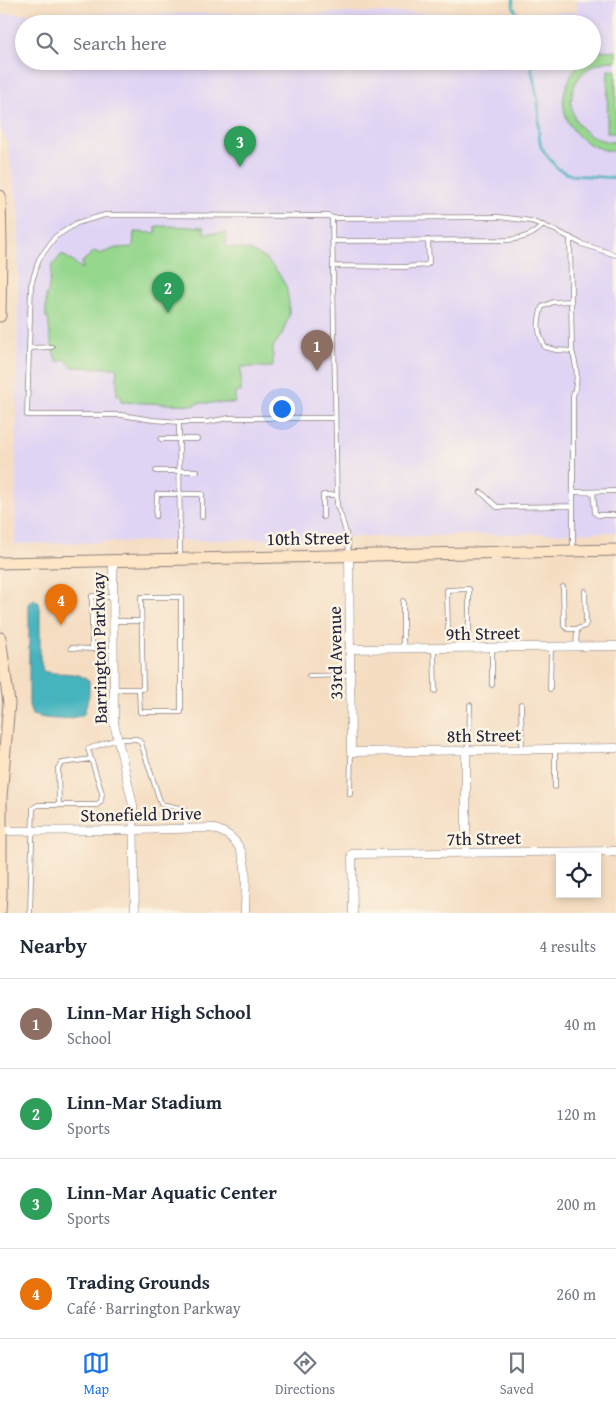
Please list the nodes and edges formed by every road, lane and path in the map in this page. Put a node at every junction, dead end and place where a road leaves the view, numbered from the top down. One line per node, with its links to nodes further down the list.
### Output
1 (0, 196): 10 (street)
2 (332, 218): 3 (lane); 6 (lane); 12 (lane)
3 (543, 225): 4 (lane); 5 (lane)
4 (570, 237): 7 (lane); 9 (lane)
5 (428, 240): 6 (lane); 8 (lane)
6 (332, 241): 8 (lane)
7 (616, 255)
8 (333, 266): 14 (lane)
9 (571, 301): 13 (lane); 13 (lane)
10 (0, 316)
11 (52, 347): 12 (lane)
12 (29, 348): 15 (lane)
13 (572, 350): 23 (lane)
14 (336, 418): 15 (lane); 27 (lane)
15 (179, 422): 18 (lane)
16 (197, 438): 18 (lane)
17 (161, 439): 18 (lane)
18 (179, 439): 20 (lane)
19 (156, 471): 20 (lane)
20 (179, 471): 21 (lane); 26 (lane)
21 (197, 471)
22 (481, 492): 28 (lane)
23 (572, 492): 24 (lane); 28 (lane)
24 (593, 492): 25 (lane); 29 (lane)
25 (616, 492)
26 (179, 494): 30 (lane); 31 (lane); 36 (lane)
27 (337, 495): 32 (lane); 35 (lane)
28 (572, 506): 34 (lane)
29 (616, 515)
30 (156, 516)
31 (202, 517)
32 (323, 517)
33 (616, 550): 34 (street, 10th Street)
34 (573, 551): 35 (street, 10th Street)
35 (349, 555): 36 (street, 10th Street); 56 (street, 33rd Avenue)
36 (180, 558): 37 (street, 10th Street)
37 (113, 560): 38 (street, 10th Street); 41 (street, Barrington Parkway)
38 (0, 562)
39 (563, 587): 45 (lane)
40 (585, 591): 45 (lane)
41 (113, 597): 43 (street, Barrington Parkway); 55 (lane)
42 (403, 601): 57 (lane)
43 (113, 621): 44 (lane); 58 (street, Barrington Parkway)
44 (141, 621): 63 (lane); 63 (lane)
45 (577, 629): 50 (lane)
46 (458, 632): 46 (lane); 53 (lane)
47 (0, 638): 80 (street)
48 (616, 646): 50 (street, 9th Street)
49 (551, 647): 50 (street, 9th Street); 54 (street, 9th Street); 64 (lane)
50 (576, 647)
51 (71, 648): 55 (lane)
52 (434, 648): 53 (street, 9th Street); 57 (street, 9th Street); 65 (lane)
53 (458, 648): 54 (street, 9th Street)
54 (492, 648): 61 (lane)
55 (92, 649): 58 (lane)
56 (350, 649): 57 (street, 9th Street); 59 (street, 33rd Avenue)
57 (403, 649)
58 (113, 650): 62 (street, Barrington Parkway)
59 (351, 675): 60 (lane); 73 (street, 33rd Avenue)
60 (309, 676)
61 (492, 685)
62 (114, 689): 63 (lane); 68 (street, Barrington Parkway)
63 (139, 689)
64 (550, 689)
65 (435, 691)
66 (520, 704): 72 (lane)
67 (470, 705): 71 (lane)
68 (118, 738): 74 (lane); 78 (lane); 79 (street, Barrington Parkway)
69 (616, 748): 70 (street, 8th Street)
70 (555, 749): 72 (street, 8th Street); 75 (lane)
71 (466, 750): 72 (street, 8th Street); 73 (street, 8th Street); 83 (street)
72 (522, 750)
73 (352, 752): 76 (lane)
74 (91, 759): 77 (lane); 77 (lane)
75 (555, 787)
76 (350, 794)
77 (59, 805): 81 (lane)
78 (186, 829): 79 (street, Stonefield Drive); 87 (street, Stonefield Drive)
79 (135, 830): 81 (street, Stonefield Drive); 86 (street, Barrington Parkway)
80 (0, 831): 81 (street, Stonefield Drive); 84 (street)
81 (33, 831): 85 (lane)
82 (616, 851): 83 (street, 7th Street)
83 (466, 853): 88 (street, 7th Street)
84 (0, 911)
85 (30, 913)
86 (135, 913)
87 (246, 913)
88 (353, 913)

